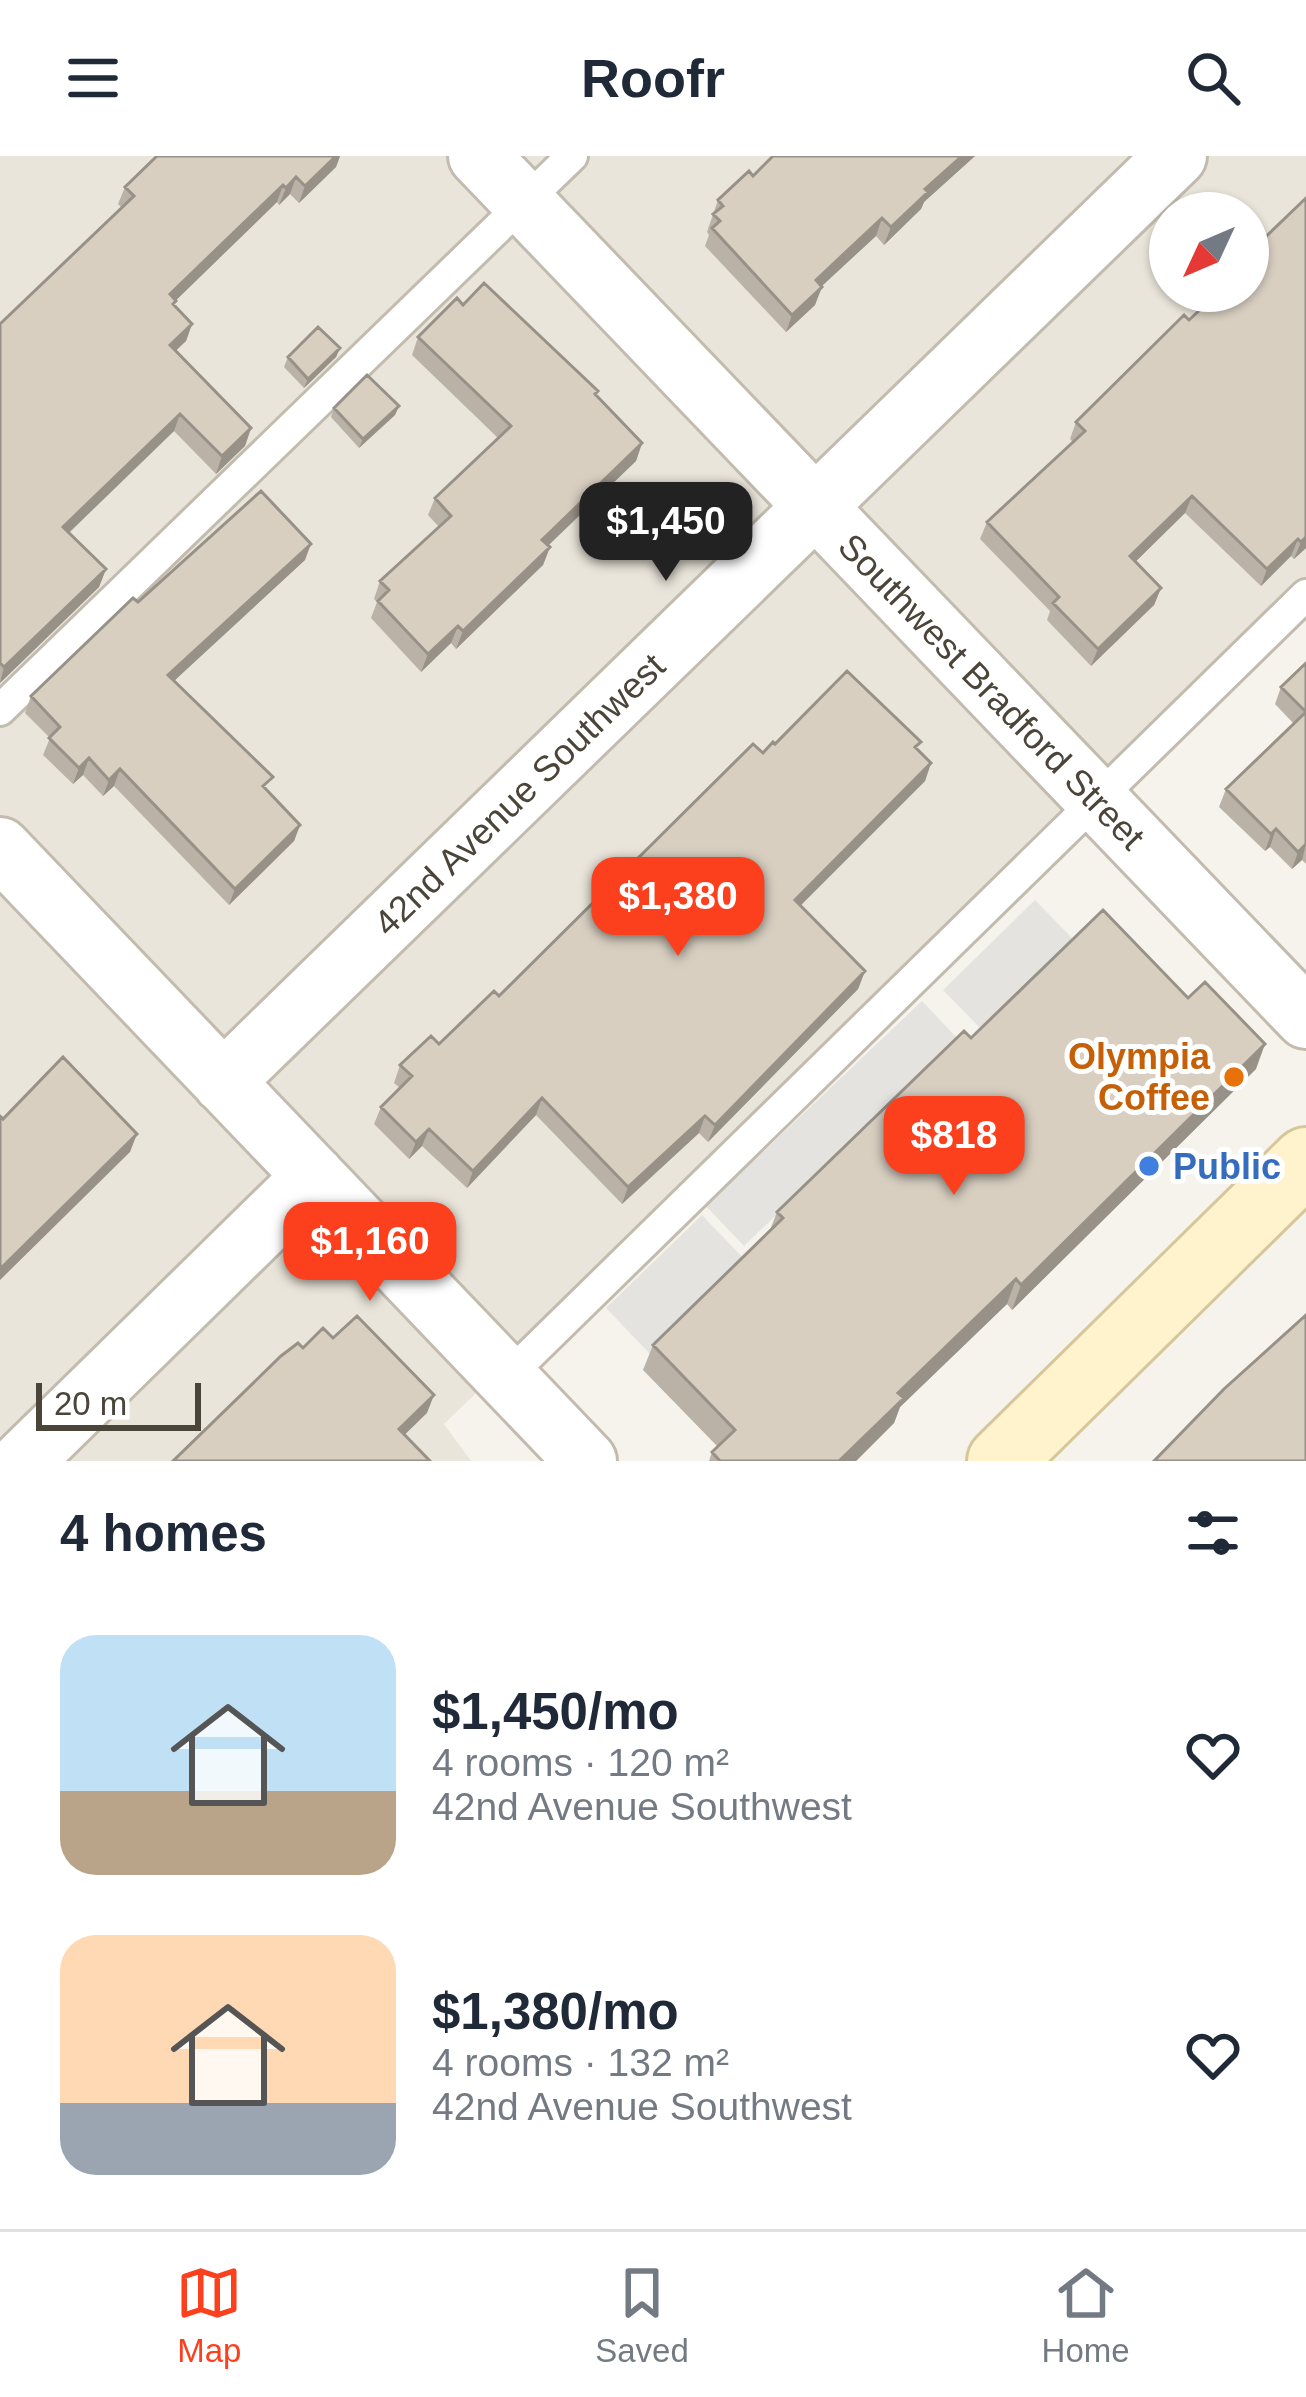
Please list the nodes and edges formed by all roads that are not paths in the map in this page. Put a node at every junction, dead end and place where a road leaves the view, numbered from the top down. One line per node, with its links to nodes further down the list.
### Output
1 (479, 156): 4 (street, Southwest Bradford Street)
2 (572, 156): 4 (lane)
3 (1176, 156): 5 (street, 42nd Avenue Southwest)
4 (524, 203): 5 (street, Southwest Bradford Street); 7 (lane)
5 (816, 507): 8 (street, Southwest Bradford Street); 11 (street, 42nd Avenue Southwest)
6 (1306, 596): 8 (lane)
7 (0, 710)
8 (1098, 800): 10 (street, Southwest Bradford Street); 14 (lane)
9 (0, 848): 11 (street)
10 (1306, 1018)
11 (223, 1082): 13 (street)
12 (1306, 1161): 17 (main road)
13 (314, 1176): 14 (street); 15 (street)
14 (507, 1377): 16 (street)
15 (23, 1461)
16 (586, 1461)
17 (1001, 1461)

